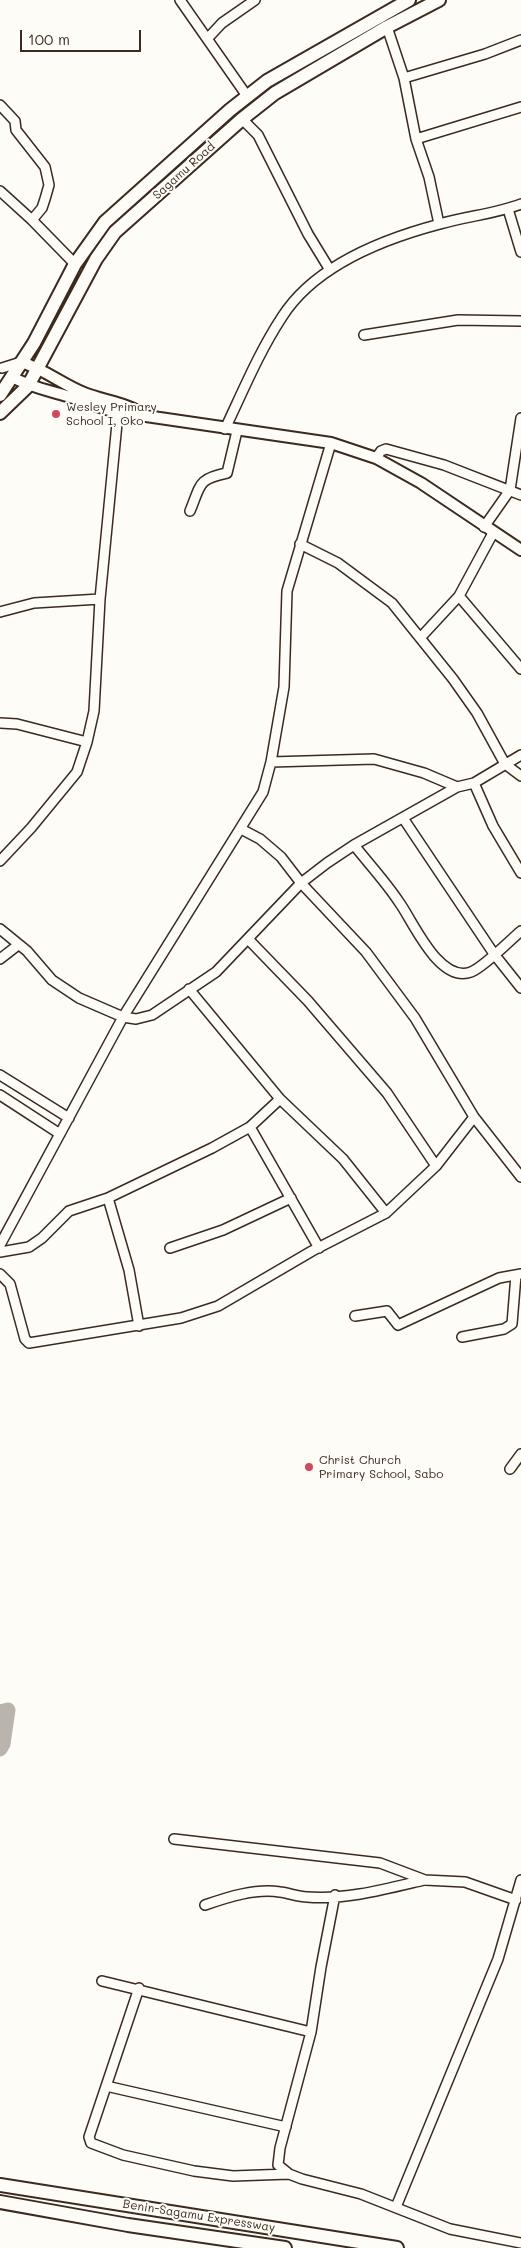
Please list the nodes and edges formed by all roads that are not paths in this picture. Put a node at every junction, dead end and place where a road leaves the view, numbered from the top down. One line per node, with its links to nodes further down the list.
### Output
1 (180, 0): 6 (street)
2 (256, 0): 6 (street)
3 (409, 0): 9 (highway, Sagamu Road)
4 (439, 0): 5 (highway, Sagamu Road)
5 (386, 28): 8 (street); 12 (highway, Sagamu Road)
6 (208, 38): 9 (street)
7 (521, 40): 8 (street)
8 (404, 78): 13 (street)
9 (247, 96): 20 (highway, Sagamu Road)
10 (0, 105): 17 (street)
11 (521, 107): 13 (street)
12 (242, 119): 21 (street); 26 (highway, Sagamu Road)
13 (416, 139): 18 (street)
14 (0, 191): 17 (street)
15 (521, 204): 16 (street)
16 (508, 209): 18 (street); 19 (street)
17 (32, 220): 20 (street)
18 (439, 224): 21 (street)
19 (521, 252)
20 (75, 264): 24 (highway, Sagamu Road)
21 (330, 270): 34 (street)
22 (521, 321): 23 (street)
23 (364, 335)
24 (21, 362): 25 (street); 26 (main road); 27 (highway, Sagamu Road)
25 (1, 367): 27 (street)
26 (40, 368): 28 (highway, Sagamu Road); 32 (main road)
27 (12, 377): 28 (main road); 29 (highway, Sagamu Road)
28 (28, 386): 30 (highway, Sagamu Road); 31 (main road)
29 (0, 395)
30 (0, 413)
31 (118, 413): 32 (main road); 45 (street)
32 (146, 416): 34 (main road)
33 (521, 418): 38 (street)
34 (225, 429): 35 (main road)
35 (237, 431): 36 (main road); 40 (street)
36 (331, 443): 37 (main road); 42 (street)
37 (376, 458): 38 (street); 41 (main road)
38 (510, 490): 39 (street); 41 (street)
39 (521, 495)
40 (190, 511)
41 (489, 530): 43 (main road); 44 (street)
42 (300, 544): 47 (street); 52 (street)
43 (521, 550)
44 (459, 596): 47 (street); 48 (street)
45 (100, 600): 46 (street); 50 (street)
46 (0, 612)
47 (421, 637): 53 (street)
48 (521, 670)
49 (0, 723): 50 (street)
50 (87, 742): 60 (street)
51 (521, 756): 53 (street)
52 (271, 762): 56 (street); 58 (street)
53 (505, 764): 54 (street); 55 (street)
54 (521, 776)
55 (474, 783): 56 (street); 61 (street)
56 (457, 787): 57 (street)
57 (403, 818): 59 (street); 67 (street)
58 (241, 829): 62 (street); 71 (street)
59 (354, 845): 62 (street); 67 (street)
60 (0, 861)
61 (521, 873)
62 (301, 884): 65 (street); 75 (street)
63 (0, 929): 66 (street)
64 (521, 931): 67 (street)
65 (248, 939): 70 (street); 79 (street)
66 (18, 944): 68 (street); 71 (street)
67 (494, 954): 69 (street)
68 (0, 959)
69 (521, 988)
70 (189, 989): 71 (street); 74 (street)
71 (123, 1017): 76 (street)
72 (0, 1075): 76 (street)
73 (0, 1095): 78 (street)
74 (280, 1099): 77 (street); 83 (street)
75 (474, 1117): 79 (street); 80 (street)
76 (69, 1118): 78 (street)
77 (250, 1127): 81 (street); 82 (street)
78 (60, 1134): 84 (street)
79 (436, 1166): 83 (street)
80 (521, 1177)
81 (108, 1198): 87 (street); 91 (street)
82 (291, 1198): 85 (street); 86 (street)
83 (386, 1213): 86 (street)
84 (2, 1239)
85 (170, 1248)
86 (319, 1248): 91 (street)
87 (0, 1252)
88 (0, 1274): 91 (street)
89 (518, 1275): 90 (street); 92 (street)
90 (355, 1316)
91 (139, 1326)
92 (462, 1338)
93 (521, 1454): 94 (street)
94 (510, 1469)
95 (174, 1840): 97 (street)
96 (521, 1879): 99 (street)
97 (425, 1880): 98 (street); 99 (street)
98 (335, 1896): 100 (street); 103 (street)
99 (519, 1900): 109 (street)
100 (205, 1905)
101 (102, 1980): 102 (street)
102 (139, 1988): 103 (street); 104 (street)
103 (311, 2032): 105 (street)
104 (106, 2086): 105 (street); 106 (street)
105 (286, 2128): 106 (street)
106 (289, 2174): 109 (street)
107 (0, 2185): 112 (highway, Benin-Sagamu Expressway)
108 (0, 2202): 111 (highway, Benin-Sagamu Expressway)
109 (396, 2207): 110 (street)
110 (521, 2243)
111 (285, 2248)
112 (397, 2248)

